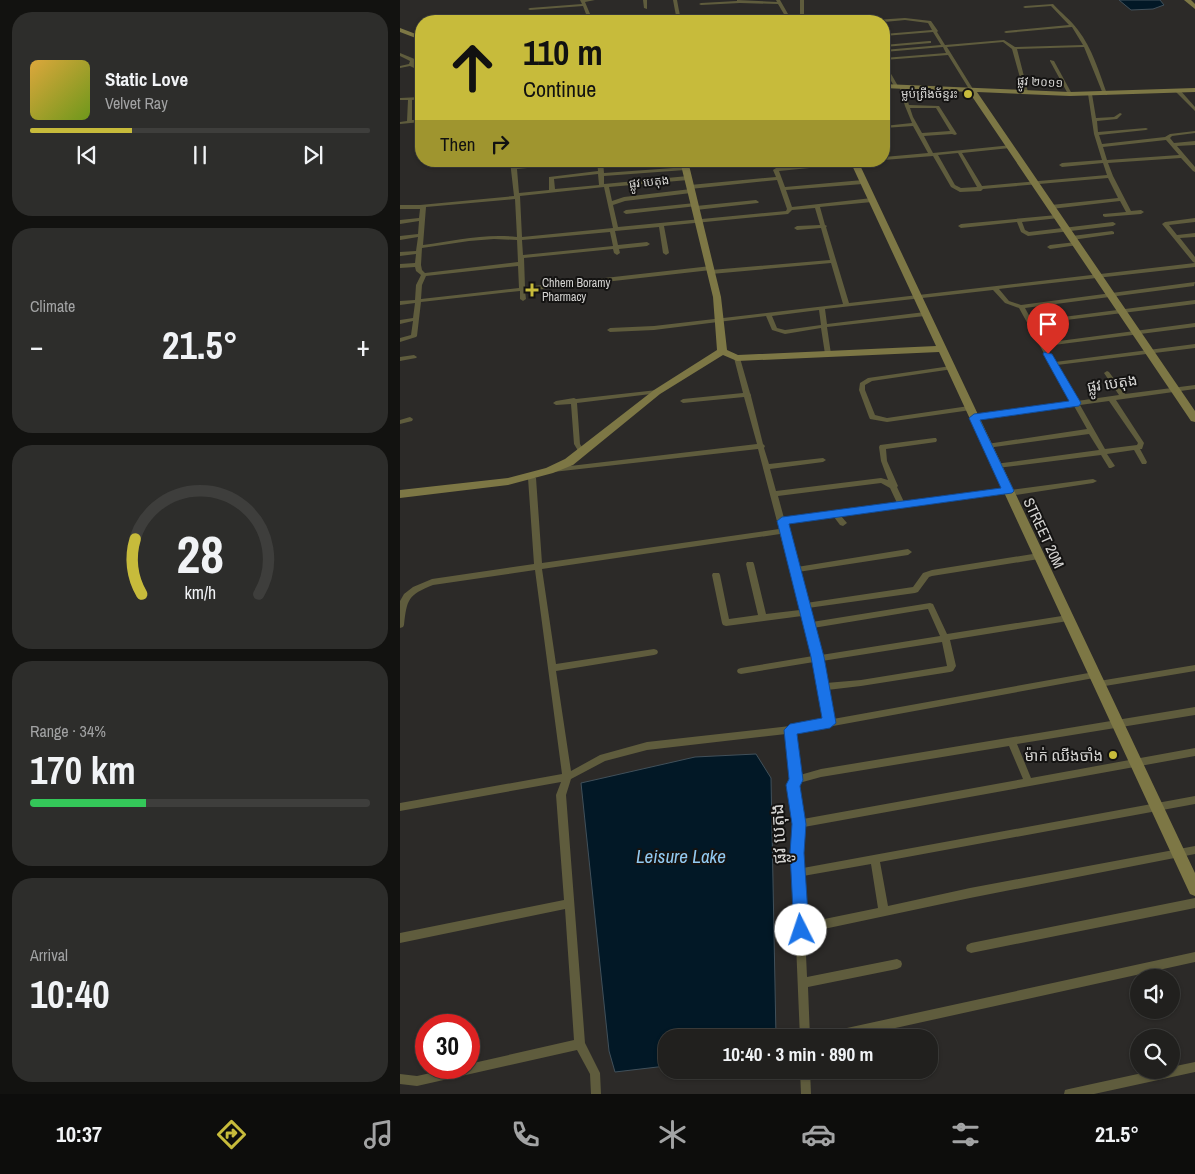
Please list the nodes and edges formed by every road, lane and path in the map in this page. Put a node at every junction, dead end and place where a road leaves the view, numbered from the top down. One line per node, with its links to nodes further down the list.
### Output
1 (593, 0): 8 (street)
2 (645, 0): 13 (street)
3 (675, 0): 16 (street)
4 (802, 0): 18 (street)
5 (1188, 0): 12 (street)
6 (739, 1): 7 (street); 10 (street)
7 (778, 1): 17 (street)
8 (582, 2): 14 (street); 15 (street)
9 (1052, 3): 11 (street); 20 (street)
10 (701, 4)
11 (1025, 7)
12 (1195, 7)
13 (646, 8)
14 (530, 9)
15 (588, 15)
16 (678, 15)
17 (786, 15)
18 (802, 15)
19 (890, 20): 22 (street)
20 (1072, 26): 23 (street); 28 (street)
21 (400, 30): 25 (street)
22 (936, 31): 24 (street); 26 (street)
23 (1006, 32)
24 (890, 35)
25 (415, 36)
26 (942, 43): 27 (street); 29 (street); 30 (street); 32 (street)
27 (890, 46)
28 (1085, 46): 29 (street); 47 (street)
29 (1014, 48): 44 (street)
30 (890, 50)
31 (400, 54): 35 (street)
32 (949, 54): 33 (street); 41 (street)
33 (890, 59)
34 (1052, 61): 45 (street)
35 (415, 63)
36 (415, 64): 37 (street)
37 (400, 66)
38 (890, 74): 40 (street)
39 (890, 86): 40 (street, ផ្លូវ ២០១១)
40 (898, 86): 41 (street, ផ្លូវ ២០១១); 51 (street)
41 (972, 89): 44 (street, ផ្លូវ ២០១១); 67 (street)
42 (1195, 90): 43 (street, ផ្លូវ ២០១១)
43 (1178, 91): 47 (street, ផ្លូវ ២០១១); 52 (street)
44 (1026, 92): 45 (street, ផ្លូវ ២០១១)
45 (1070, 94): 46 (street, ផ្លូវ ២០១១)
46 (1090, 94): 47 (street, ផ្លូវ ២០១១); 54 (street)
47 (1105, 94)
48 (410, 98): 49 (street); 50 (street); 55 (street)
49 (415, 98)
50 (400, 99)
51 (907, 106): 58 (street); 63 (street)
52 (1195, 110)
53 (1120, 114): 54 (street)
54 (1096, 120): 62 (street)
55 (409, 122): 56 (street); 57 (street)
56 (415, 122)
57 (400, 123)
58 (915, 124): 59 (street); 63 (street)
59 (890, 126)
60 (1146, 129): 62 (street)
61 (1195, 132): 64 (street)
62 (1096, 134): 68 (street)
63 (920, 135): 70 (street)
64 (1167, 138): 66 (street); 68 (street)
65 (1195, 143): 66 (street)
66 (1172, 145): 71 (street)
67 (1010, 146): 69 (street); 90 (street)
68 (1101, 146): 75 (street)
69 (959, 151): 70 (street); 94 (street)
70 (933, 154): 72 (street); 94 (street)
71 (1182, 156): 74 (street); 75 (street)
72 (890, 158)
73 (1195, 161): 74 (street)
74 (1188, 162): 84 (street)
75 (1106, 164): 76 (street); 87 (street)
76 (1062, 165)
77 (513, 167): 96 (street)
78 (563, 167): 86 (street)
79 (601, 167): 85 (street)
80 (664, 167): 85 (street)
81 (685, 167): 92 (street)
82 (801, 167): 88 (street)
83 (858, 167): 89 (street, STREET 20M)
84 (1195, 170)
85 (602, 173): 86 (street); 91 (street)
86 (564, 176): 95 (street)
87 (1110, 176): 90 (street); 97 (street)
88 (778, 178): 92 (street); 93 (street)
89 (863, 182): 93 (street); 98 (street, STREET 20M)
90 (1035, 184): 94 (street); 105 (street)
91 (604, 186): 92 (street); 95 (street); 100 (street)
92 (690, 186): 100 (street, ផ្លូវ បេតុង); 104 (street)
93 (783, 189): 106 (street)
94 (981, 189)
95 (552, 191): 96 (street)
96 (517, 196): 101 (street); 129 (street)
97 (1120, 199): 105 (street); 109 (street)
98 (872, 200): 102 (street); 151 (street, STREET 20M)
99 (756, 202): 104 (street)
100 (610, 204): 122 (street)
101 (422, 206): 103 (street); 112 (street)
102 (818, 206): 106 (street); 119 (street)
103 (400, 207)
104 (695, 207): 107 (street); 115 (street)
105 (1051, 207): 111 (street)
106 (790, 209): 115 (street)
107 (626, 212)
108 (1142, 212): 109 (street)
109 (1129, 213): 110 (street)
110 (1105, 215)
111 (1057, 217): 113 (street); 123 (street)
112 (422, 220): 116 (street); 125 (street)
113 (1019, 220): 120 (street); 123 (street)
114 (1195, 220): 127 (street)
115 (699, 221): 118 (street); 144 (street)
116 (400, 222)
117 (1114, 224): 123 (street)
118 (661, 225): 122 (street); 137 (street)
119 (824, 226): 121 (street); 140 (street)
120 (961, 226)
121 (797, 228)
122 (614, 229): 129 (street); 134 (street)
123 (1065, 229): 130 (street)
124 (1112, 233): 130 (street)
125 (421, 235): 128 (street); 133 (street)
126 (1195, 235): 127 (street)
127 (1176, 237): 135 (street)
128 (400, 238)
129 (519, 239): 133 (street); 139 (street)
130 (1074, 241): 132 (street); 146 (street)
131 (647, 244): 134 (street)
132 (1050, 247)
133 (420, 249): 138 (street); 142 (street)
134 (616, 250): 139 (street)
135 (1186, 250): 136 (street); 141 (street)
136 (1195, 250)
137 (666, 253)
138 (400, 254)
139 (520, 261): 145 (street); 149 (street)
140 (834, 261): 144 (street); 156 (street)
141 (1195, 263): 146 (street)
142 (418, 265): 143 (street); 145 (street)
143 (400, 266)
144 (711, 270): 149 (street); 163 (street)
145 (424, 275): 153 (street)
146 (1097, 276): 148 (street); 150 (street)
147 (1194, 284): 150 (street)
148 (994, 288): 151 (street); 157 (street)
149 (523, 289): 152 (street); 153 (street)
150 (1110, 294): 157 (street); 159 (street)
151 (918, 297): 156 (street); 160 (street, STREET 20M)
152 (523, 299)
153 (418, 301): 155 (street); 162 (street)
154 (1195, 302): 159 (street)
155 (400, 303)
156 (846, 304): 158 (street)
157 (1021, 307): 165 (street)
158 (822, 308): 161 (street); 167 (street)
159 (1121, 311): 165 (street); 169 (street)
160 (925, 314): 167 (street); 173 (street, STREET 20M)
161 (769, 315): 163 (street); 167 (street)
162 (416, 320): 164 (street); 170 (street)
163 (720, 320): 168 (street); 174 (street)
164 (400, 322)
165 (1029, 323): 171 (street)
166 (1195, 325): 169 (street)
167 (824, 326): 176 (street)
168 (610, 330)
169 (1135, 333): 171 (street); 175 (street)
170 (400, 340)
171 (1042, 344): 180 (street)
172 (1195, 346): 175 (street)
173 (942, 349): 176 (street); 181 (street, STREET 20M)
174 (722, 351): 178 (street); 185 (street)
175 (1148, 352): 180 (street); 184 (street)
176 (828, 354): 178 (street)
177 (414, 358): 179 (street)
178 (737, 358): 186 (street)
179 (400, 359)
180 (1053, 364): 192 (street)
181 (950, 368): 193 (street, STREET 20M); 193 (street, ផ្លូវ បេតុង)
182 (1107, 373): 187 (street)
183 (1195, 386): 184 (street, ផ្លូវ បេតុង)
184 (1174, 389): 187 (street, ផ្លូវ បេតុង); 195 (street)
185 (657, 392): 189 (street); 202 (street)
186 (748, 395): 190 (street); 199 (street)
187 (1124, 396): 188 (street, ផ្លូវ បេតុង)
188 (1111, 398): 192 (street, ផ្លូវ បេតុង); 201 (street)
189 (574, 400): 191 (street); 202 (street)
190 (683, 401)
191 (556, 403)
192 (1076, 403): 193 (street, ផ្លូវ បេតុង); 197 (street)
193 (972, 413): 200 (street, STREET 20M)
194 (410, 419): 196 (street)
195 (1195, 419)
196 (400, 422)
197 (1092, 431): 200 (street); 203 (street)
198 (934, 440): 212 (street)
199 (762, 446): 206 (street); 209 (street)
200 (987, 446): 207 (street, STREET 20M)
201 (1136, 448): 203 (street); 205 (street)
202 (582, 452): 209 (street)
203 (1103, 452): 207 (street); 208 (street)
204 (823, 460): 206 (street)
205 (1144, 462)
206 (768, 466): 215 (street)
207 (997, 466): 213 (street, STREET 20M)
208 (1111, 466)
209 (553, 470): 210 (street)
210 (532, 478): 214 (street); 226 (street)
211 (1093, 481): 213 (street)
212 (895, 488): 215 (street); 216 (street)
213 (1009, 492): 216 (street); 224 (street, STREET 20M)
214 (400, 494)
215 (775, 494): 220 (street)
216 (902, 506): 217 (street)
217 (860, 511): 218 (street); 219 (street)
218 (836, 514): 220 (street); 221 (street)
219 (863, 519)
220 (782, 521): 222 (street)
221 (843, 523)
222 (785, 531): 226 (street); 227 (street)
223 (908, 552): 227 (street)
224 (1039, 556): 229 (street); 232 (street, STREET 20M)
225 (750, 564): 231 (street)
226 (538, 567): 230 (street); 238 (street)
227 (795, 570): 229 (street)
228 (716, 575): 231 (street)
229 (805, 609): 231 (street); 234 (street)
230 (400, 613): 233 (street)
231 (763, 618)
232 (1068, 618): 235 (street); 241 (street, STREET 20M)
233 (400, 625)
234 (809, 626): 235 (street); 237 (street)
235 (945, 638): 237 (street); 242 (street)
236 (654, 652): 238 (street)
237 (818, 657): 240 (street); 242 (street)
238 (552, 668): 250 (street)
239 (1195, 668): 241 (street)
240 (741, 671)
241 (1097, 679): 244 (street); 245 (street, STREET 20M)
242 (824, 687): 244 (street)
243 (1195, 711): 245 (street)
244 (830, 723): 246 (street)
245 (1118, 724): 247 (street); 249 (street, STREET 20M)
246 (790, 730): 250 (street); 251 (street, ផ្លូវ បេតុង)
247 (1012, 742): 251 (street); 252 (street)
248 (1195, 752): 249 (street)
249 (1136, 763): 252 (street); 255 (street, STREET 20M)
250 (567, 777): 254 (street); 263 (street)
251 (796, 780): 256 (street, ផ្លូវ បេតុង)
252 (1028, 783): 256 (street)
253 (1195, 800): 255 (street)
254 (400, 807)
255 (1157, 808): 258 (street, STREET 20M); 259 (street)
256 (799, 824): 260 (street, ផ្លូវ បេតុង)
257 (1195, 850): 258 (street)
258 (1178, 853): 261 (street, STREET 20M); 264 (street)
259 (875, 859): 260 (street); 264 (street)
260 (798, 873): 265 (street, ផ្លូវ បេតុង)
261 (1195, 889)
262 (1195, 903): 267 (street)
263 (569, 904): 266 (street); 273 (street)
264 (884, 912): 265 (street)
265 (801, 930): 270 (street, ផ្លូវ បេតុង)
266 (400, 938)
267 (971, 948)
268 (1195, 957): 272 (street)
269 (897, 964): 270 (street)
270 (803, 983): 271 (street, ផ្លូវ បេតុង)
271 (804, 1029)
272 (865, 1029)
273 (580, 1044): 275 (street); 277 (street)
274 (1195, 1067): 279 (street)
275 (400, 1079)
276 (805, 1079): 278 (street)
277 (596, 1094)
278 (806, 1094)
279 (1069, 1094)

